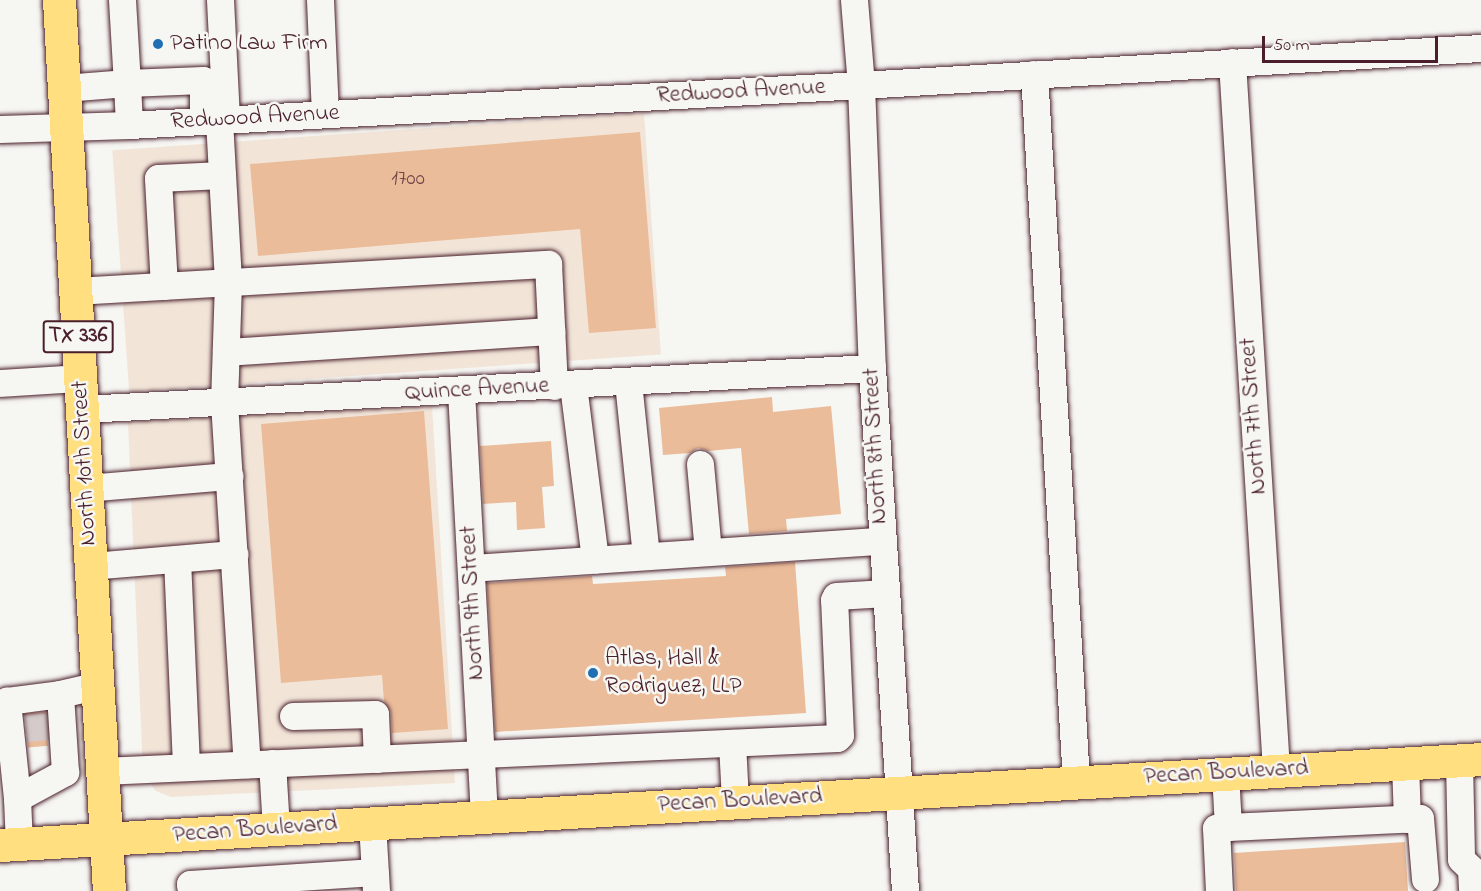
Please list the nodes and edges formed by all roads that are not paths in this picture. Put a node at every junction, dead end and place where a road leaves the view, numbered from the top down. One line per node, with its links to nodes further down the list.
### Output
1 (59, 0): 11 (main road, North 10th Street / TX 336)
2 (122, 0): 9 (street)
3 (220, 0): 13 (street)
4 (320, 0): 12 (street)
5 (854, 0): 10 (street, North 8th Street)
6 (1481, 48): 7 (street, Redwood Avenue)
7 (1232, 62): 8 (street, Redwood Avenue); 53 (street, North 7th Street)
8 (1034, 74): 10 (street, Redwood Avenue); 56 (street)
9 (127, 83): 11 (street); 13 (street); 14 (street)
10 (861, 85): 12 (street, Redwood Avenue); 23 (street, North 8th Street)
11 (64, 88): 15 (main road, North 10th Street / TX 336)
12 (325, 114): 13 (street, Redwood Avenue)
13 (216, 120): 14 (street, Redwood Avenue); 17 (street)
14 (129, 124): 15 (street, Redwood Avenue)
15 (66, 128): 16 (street, Redwood Avenue); 20 (main road, North 10th Street / TX 336)
16 (0, 129)
17 (222, 175): 18 (street); 19 (street)
18 (228, 282): 19 (street); 21 (street); 22 (street)
19 (164, 286): 20 (street)
20 (75, 291): 28 (main road, North 10th Street / TX 336)
21 (552, 331): 22 (street); 26 (street)
22 (226, 352): 29 (street)
23 (872, 368): 24 (street, Quince Avenue); 33 (street, North 8th Street)
24 (628, 382): 26 (street, Quince Avenue); 36 (street)
25 (0, 384): 28 (street, Quince Avenue)
26 (564, 385): 27 (street, Quince Avenue); 38 (street)
27 (461, 391): 29 (street, Quince Avenue); 40 (street, North 9th Street)
28 (81, 393): 29 (street, Quince Avenue); 32 (main road, North 10th Street / TX 336)
29 (225, 402): 31 (street)
30 (700, 465): 34 (street)
31 (229, 476): 32 (street); 35 (street)
32 (86, 488): 39 (main road, North 10th Street / TX 336)
33 (882, 541): 34 (street); 41 (street, North 8th Street)
34 (708, 552): 36 (street)
35 (234, 554): 37 (street); 51 (street)
36 (646, 556): 38 (street)
37 (177, 559): 39 (street); 52 (street)
38 (595, 560): 40 (street)
39 (91, 566): 42 (main road, North 10th Street / TX 336)
40 (471, 568): 47 (street, North 9th Street)
41 (886, 593): 46 (street); 57 (street, North 8th Street)
42 (98, 685): 43 (street); 54 (main road, North 10th Street / TX 336)
43 (60, 694): 45 (street); 45 (street)
44 (293, 716): 48 (street)
45 (37, 727): 58 (street); 58 (street)
46 (732, 743): 47 (street); 59 (street)
47 (481, 755): 48 (street); 60 (street, North 9th Street)
48 (377, 759): 51 (street)
49 (1470, 760): 50 (main road, Pecan Boulevard); 73 (street)
50 (1405, 763): 53 (main road, Pecan Boulevard); 61 (street)
51 (259, 764): 52 (street); 64 (street)
52 (186, 767): 54 (street)
53 (1276, 770): 55 (main road, Pecan Boulevard)
54 (102, 771): 65 (main road, North 10th Street / TX 336)
55 (1225, 773): 56 (main road, Pecan Boulevard); 63 (street)
56 (1076, 782): 57 (main road, Pecan Boulevard)
57 (898, 792): 59 (main road, Pecan Boulevard); 71 (street, North 8th Street)
58 (17, 798): 66 (street)
59 (735, 801): 60 (main road, Pecan Boulevard)
60 (484, 815): 62 (main road, Pecan Boulevard)
61 (1407, 819): 63 (street); 67 (street)
62 (372, 823): 64 (main road, Pecan Boulevard); 68 (street)
63 (1228, 827): 72 (street)
64 (276, 829): 65 (main road, Pecan Boulevard)
65 (106, 840): 66 (main road, Pecan Boulevard); 69 (main road, North 10th Street / TX 336)
66 (9, 844)
67 (1425, 879)
68 (375, 882): 70 (street)
69 (109, 891)
70 (190, 891)
71 (905, 891)
72 (1219, 891)
73 (1472, 891)

